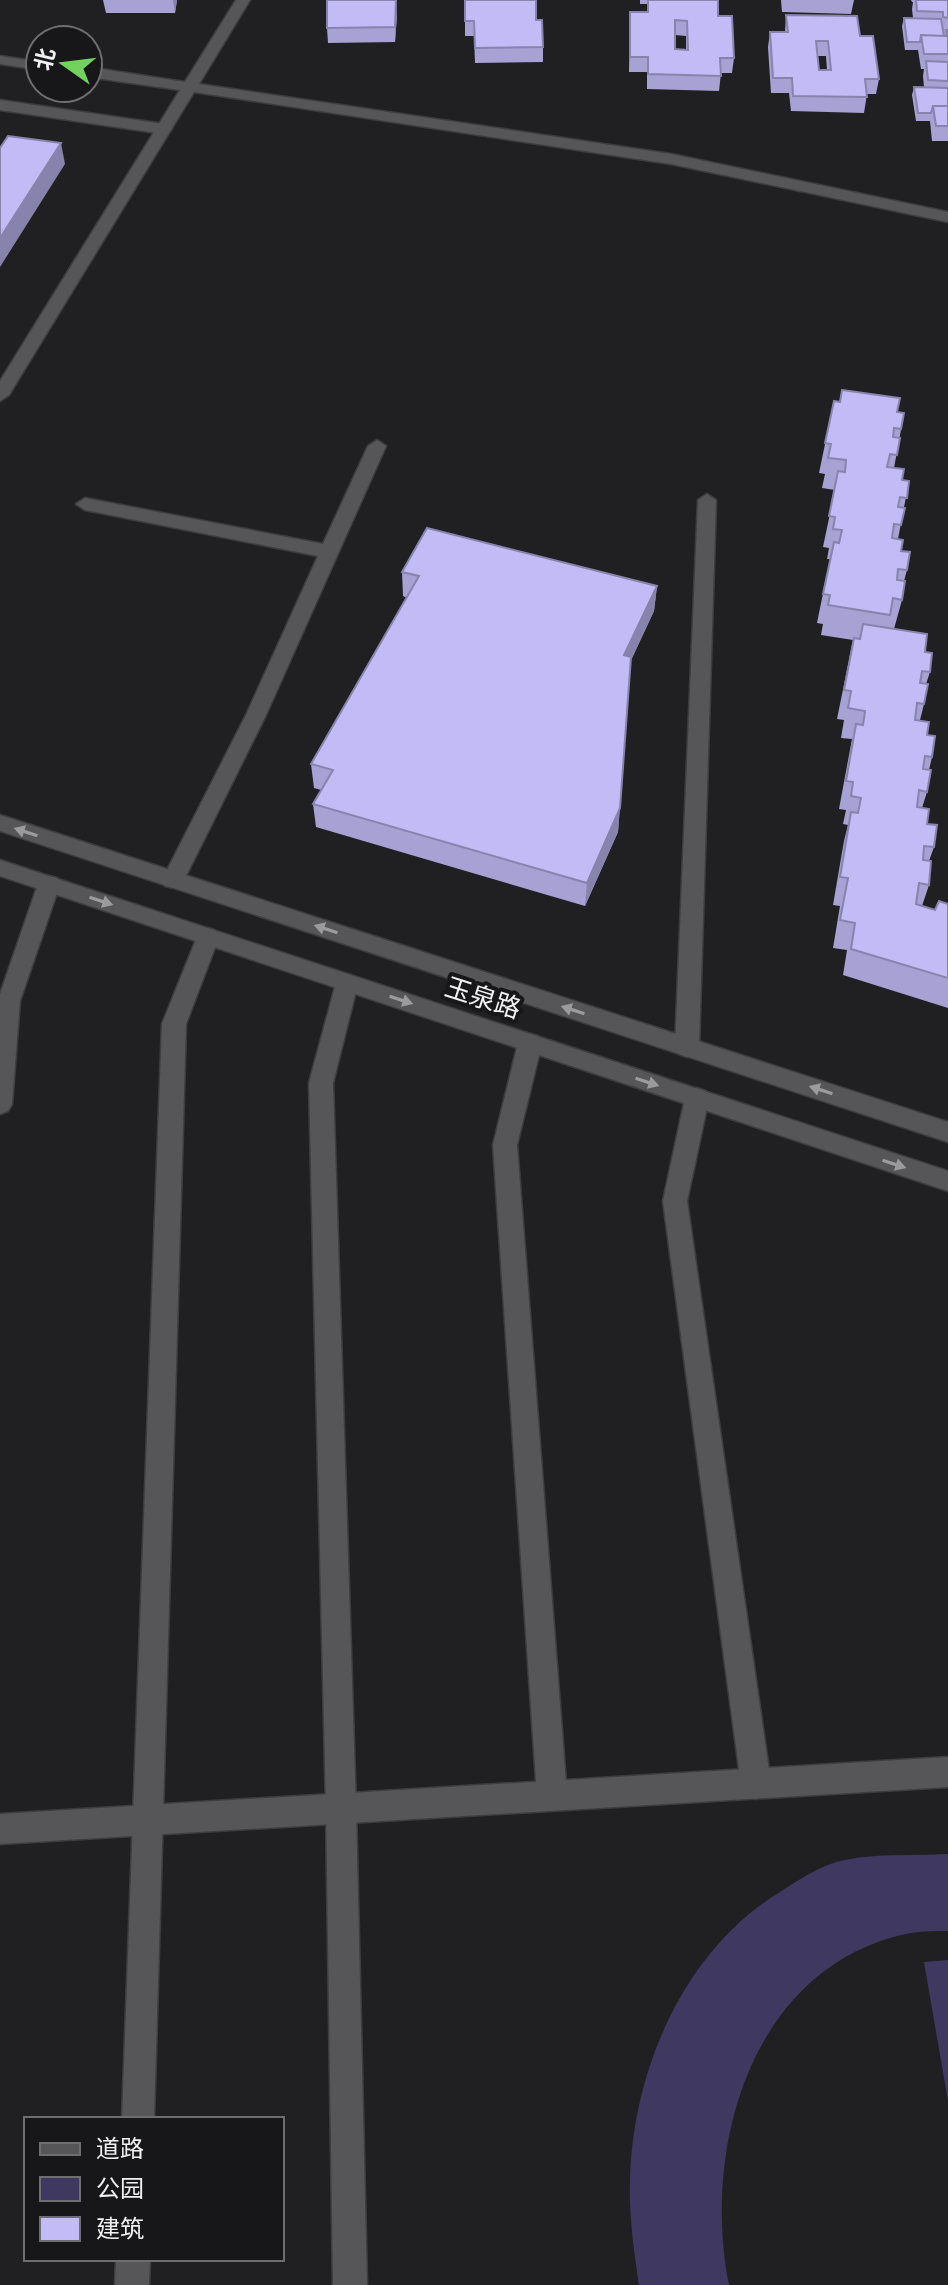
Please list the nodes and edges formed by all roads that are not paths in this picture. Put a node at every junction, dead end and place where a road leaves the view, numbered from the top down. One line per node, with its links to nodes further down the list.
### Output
1 (243, 0): 5 (street)
2 (0, 60): 3 (street)
3 (24, 64)
4 (104, 74): 5 (street)
5 (190, 86): 7 (street); 8 (street)
6 (0, 105): 7 (street)
7 (164, 129): 9 (street)
8 (948, 217)
9 (6, 375): 10 (street)
10 (0, 395)
11 (377, 446): 14 (street)
12 (707, 500): 22 (street)
13 (85, 504): 14 (street)
14 (330, 552): 17 (street)
15 (0, 823): 17 (street, 玉泉路, one-way to 15)
16 (0, 868): 18 (street, 玉泉路)
17 (173, 880): 22 (street, 玉泉路, one-way to 17)
18 (49, 884): 19 (street, 玉泉路, one-way to 19); 24 (street)
19 (208, 937): 20 (street, 玉泉路); 31 (street)
20 (347, 983): 21 (street, 玉泉路, one-way to 21); 30 (street)
21 (530, 1043): 23 (street, 玉泉路, one-way to 23); 29 (street)
22 (687, 1047): 25 (street, 玉泉路, one-way to 22)
23 (697, 1098): 26 (street, 玉泉路, one-way to 26); 28 (street)
24 (0, 1104)
25 (948, 1132)
26 (948, 1181)
27 (948, 1772): 28 (street)
28 (756, 1784): 29 (street)
29 (552, 1796): 30 (street)
30 (341, 1808): 31 (street); 36 (street)
31 (148, 1820): 32 (street); 33 (street)
32 (0, 1829)
33 (138, 2117)
34 (133, 2261): 35 (street)
35 (132, 2285)
36 (350, 2285)

